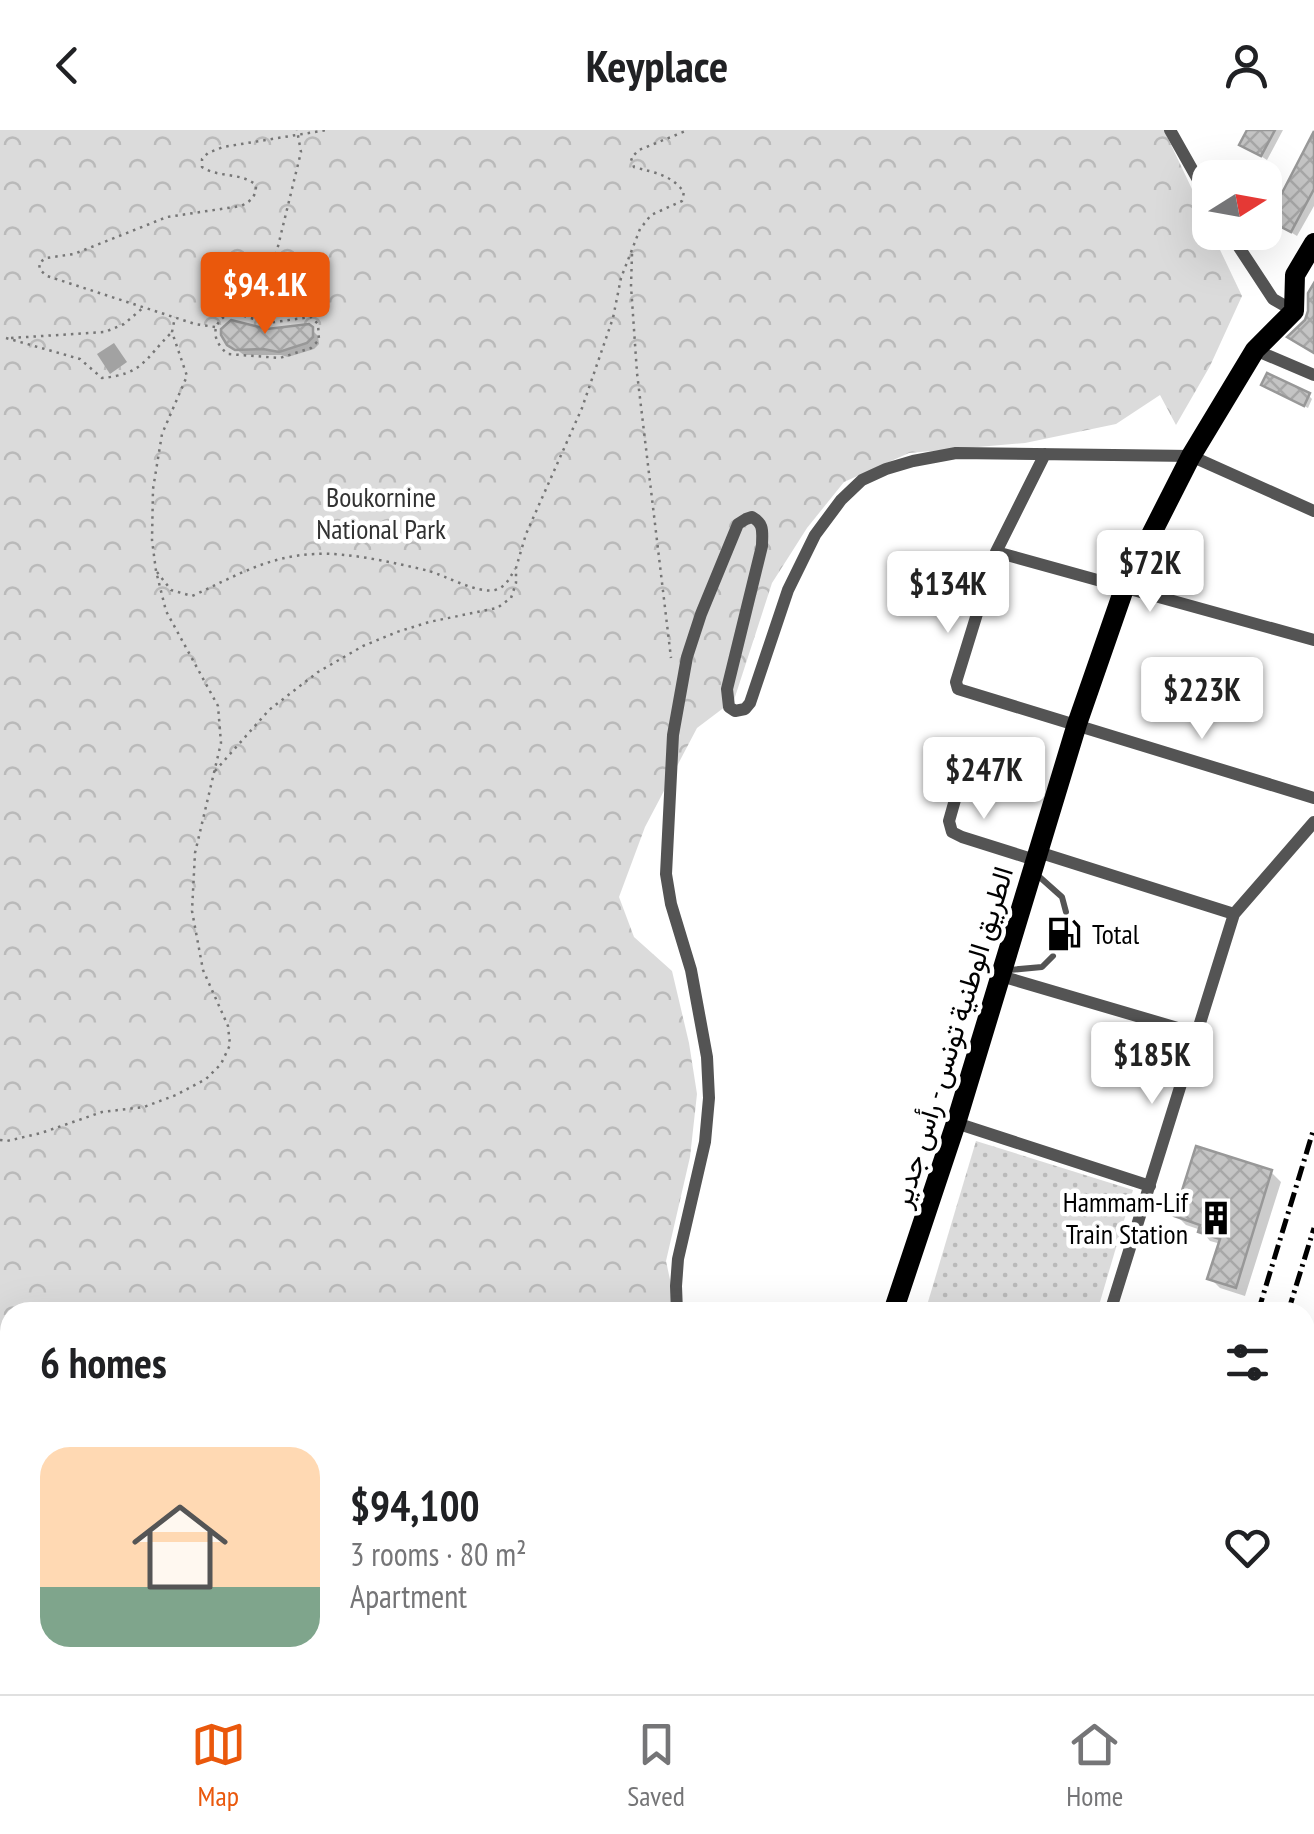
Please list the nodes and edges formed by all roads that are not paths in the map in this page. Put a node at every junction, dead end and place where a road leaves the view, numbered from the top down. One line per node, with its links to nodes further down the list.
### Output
1 (1170, 130): 2 (street)
2 (1192, 169)
3 (1314, 243): 5 (main road)
4 (1241, 250): 5 (street)
5 (1294, 311): 6 (main road, الطريق الوطنية تونس - رأس جدير)
6 (1255, 350): 7 (street); 9 (main road, الطريق الوطنية تونس - رأس جدير)
7 (1314, 375)
8 (1045, 454): 9 (street); 11 (street); 26 (street)
9 (1191, 456): 10 (street); 12 (main road, الطريق الوطنية تونس - رأس جدير)
10 (1314, 510)
11 (996, 552): 12 (street); 14 (street)
12 (1125, 586): 13 (street); 14 (main road, الطريق الوطنية تونس - رأس جدير)
13 (1314, 640)
14 (1078, 724): 16 (street); 18 (main road, الطريق الوطنية تونس - رأس جدير)
15 (964, 768): 18 (street)
16 (1314, 798)
17 (1314, 822): 20 (street)
18 (1035, 861): 19 (lane); 20 (street); 22 (main road, الطريق الوطنية تونس - رأس جدير)
19 (1066, 912)
20 (1234, 914): 23 (street)
21 (1054, 956): 22 (lane)
22 (1002, 973): 23 (street); 24 (main road, الطريق الوطنية تونس - رأس جدير)
23 (1198, 1034): 25 (street)
24 (956, 1123): 25 (street); 27 (main road, الطريق الوطنية تونس - رأس جدير)
25 (1150, 1186): 28 (street)
26 (678, 1302)
27 (897, 1302)
28 (1113, 1302)

